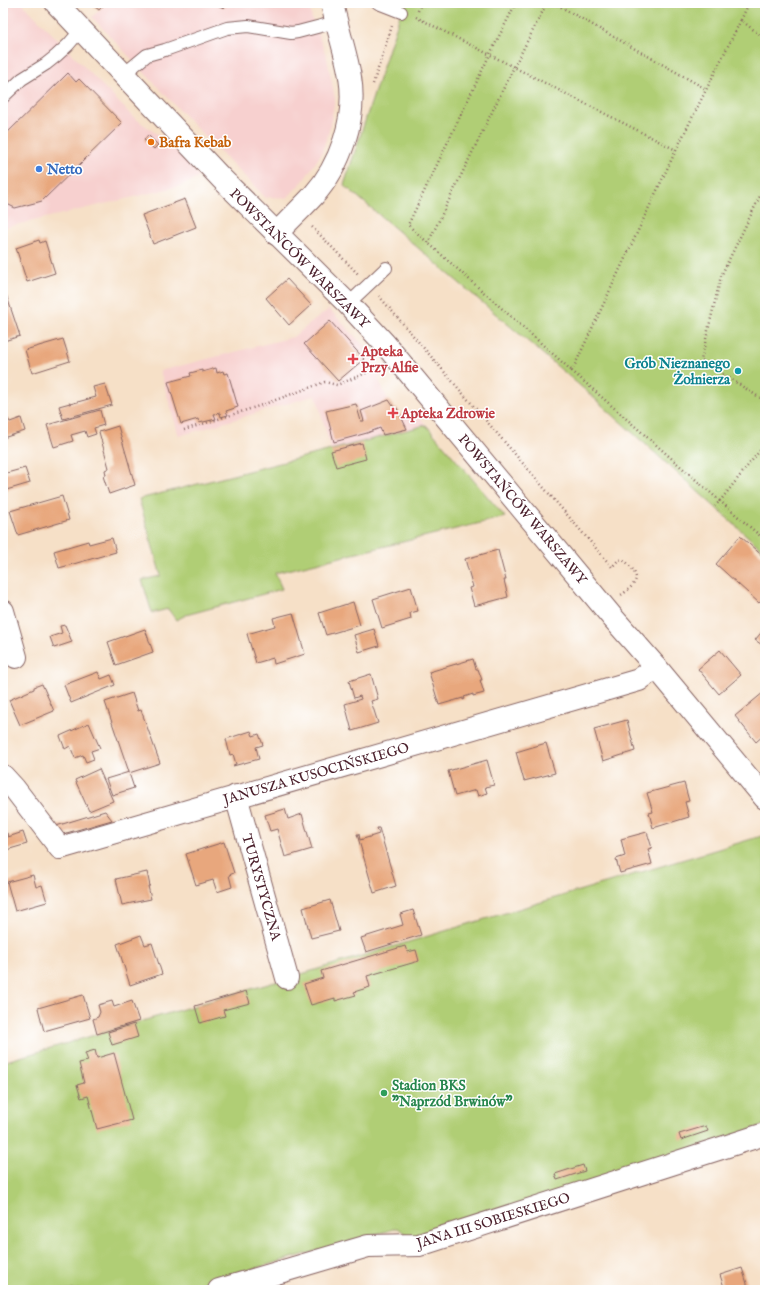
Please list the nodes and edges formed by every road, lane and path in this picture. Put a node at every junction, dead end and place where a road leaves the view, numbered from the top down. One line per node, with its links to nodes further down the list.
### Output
1 (56, 3): 11 (street, POWSTAŃCÓW WARSZAWY)
2 (378, 3): 8 (lane)
3 (516, 3): 13 (path)
4 (547, 3): 14 (path)
5 (554, 3): 16 (path)
6 (748, 3): 10 (path)
7 (333, 8): 15 (lane); 21 (street)
8 (401, 12)
9 (415, 16): 13 (path)
10 (741, 20): 12 (path); 16 (path)
11 (81, 30): 15 (street, POWSTAŃCÓW WARSZAWY); 17 (lane)
12 (765, 39)
13 (490, 54): 14 (path); 22 (path)
14 (514, 67): 18 (path); 22 (path)
15 (124, 74): 21 (street, POWSTAŃCÓW WARSZAWY)
16 (706, 89): 18 (path)
17 (3, 97)
18 (676, 150): 27 (path)
19 (765, 186): 28 (path)
20 (309, 225): 24 (path)
21 (276, 234): 25 (street, POWSTAŃCÓW WARSZAWY)
22 (428, 243): 27 (path)
23 (386, 268): 24 (lane)
24 (368, 285): 25 (lane); 34 (path)
25 (348, 304): 37 (street, POWSTAŃCÓW WARSZAWY)
26 (379, 368): 29 (path)
27 (572, 371): 31 (path)
28 (765, 402)
29 (184, 430)
30 (765, 444): 31 (path)
31 (720, 501): 32 (path); 33 (path)
32 (715, 506)
33 (765, 540)
34 (617, 596)
35 (3, 611): 36 (street)
36 (16, 657)
37 (656, 667): 39 (street, JANUSZA KUSOCIŃSKIEGO); 40 (street, POWSTAŃCÓW WARSZAWY)
38 (3, 776): 39 (street, JANUSZA KUSOCIŃSKIEGO)
39 (236, 796): 41 (street, TURYSTYCZNA)
40 (765, 798)
41 (288, 978)
42 (765, 1134): 43 (street, JANA III SOBIESKIEGO)
43 (218, 1290)

